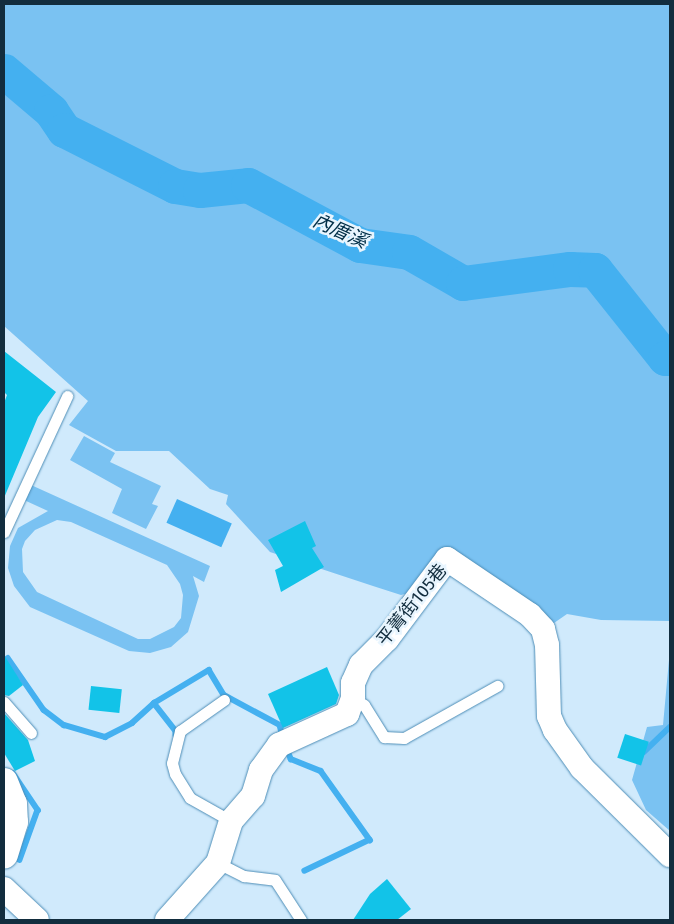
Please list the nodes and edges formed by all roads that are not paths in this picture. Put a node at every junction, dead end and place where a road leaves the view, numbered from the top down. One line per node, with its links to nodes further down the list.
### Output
1 (67, 396): 2 (lane)
2 (4, 532)
3 (497, 686): 4 (lane)
4 (353, 698): 9 (street, 平菁街105巷); 11 (street, 平菁街105巷)
5 (224, 700): 9 (lane)
6 (4, 702): 7 (lane)
7 (31, 733)
8 (4, 782): 10 (street)
9 (231, 821): 12 (street, 平菁街105巷)
10 (4, 855)
11 (670, 855)
12 (218, 863): 15 (street, 平菁街105巷); 16 (lane)
13 (4, 889): 14 (street)
14 (37, 920)
15 (167, 920)
16 (301, 920)

